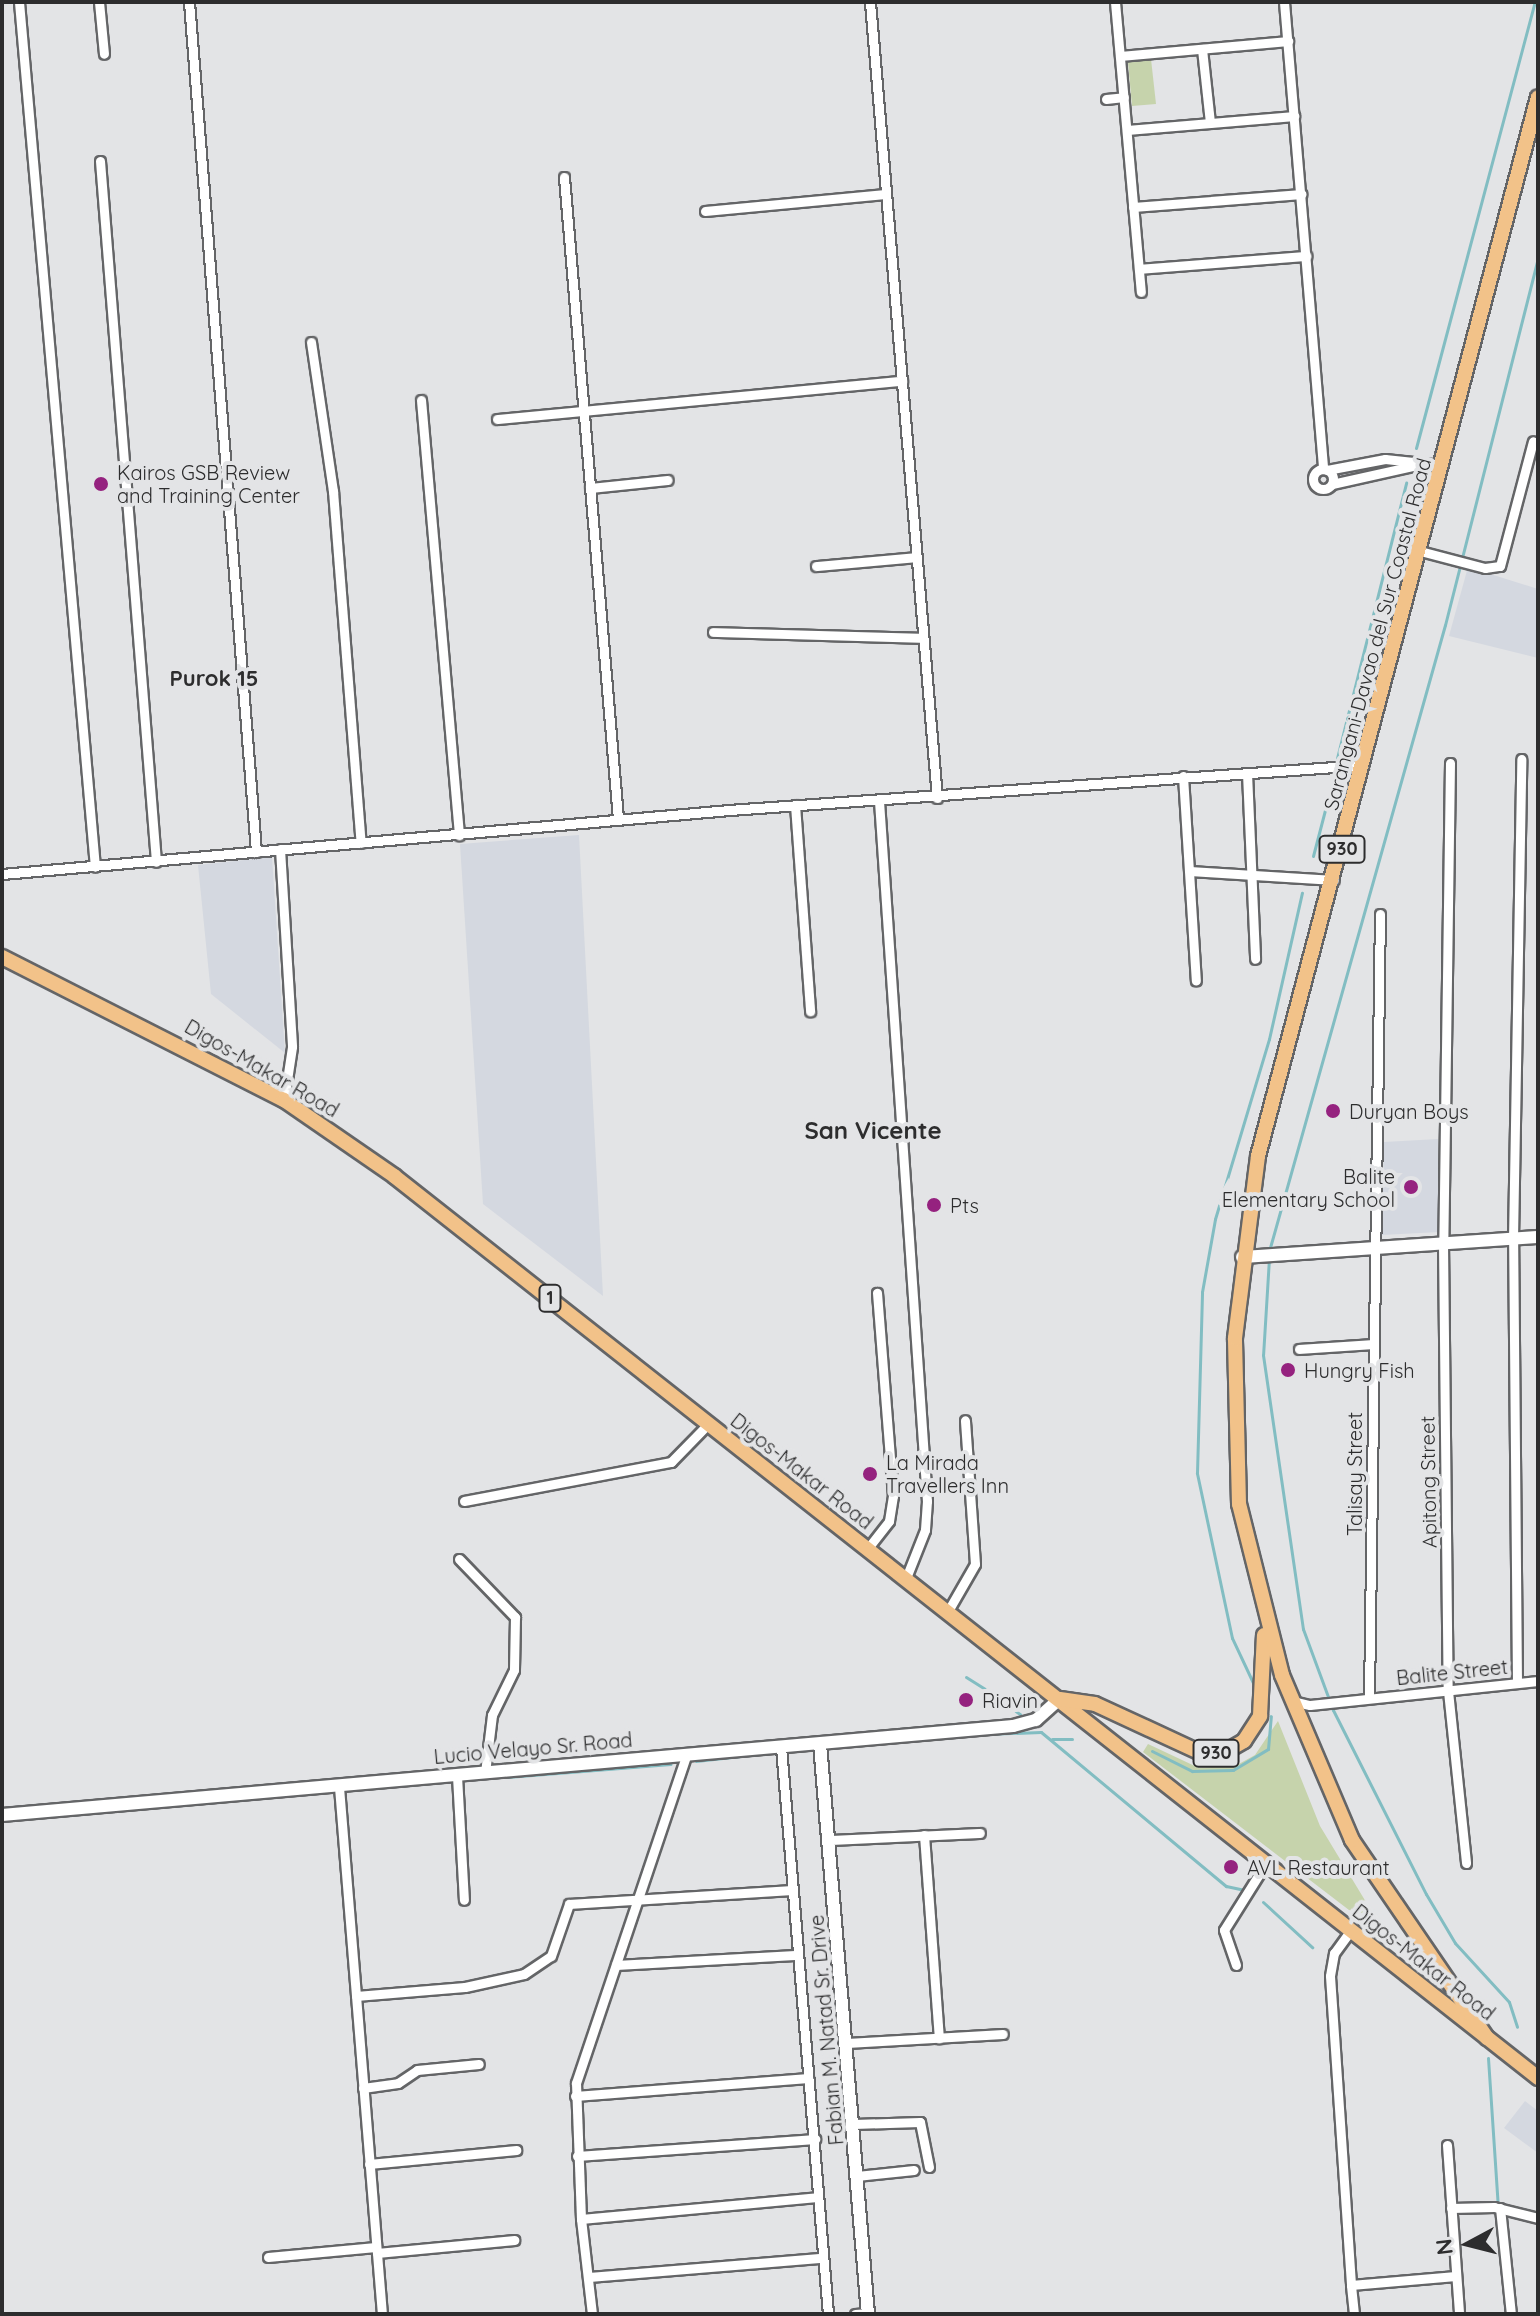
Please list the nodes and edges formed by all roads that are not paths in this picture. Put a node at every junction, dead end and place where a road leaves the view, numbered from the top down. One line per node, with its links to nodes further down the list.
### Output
1 (19, 2): 57 (street)
2 (99, 2): 9 (street)
3 (189, 2): 55 (street)
4 (870, 2): 19 (street)
5 (1115, 2): 10 (street)
6 (1284, 2): 7 (street)
7 (1288, 41): 8 (street); 14 (street)
8 (1202, 49): 10 (street); 15 (street)
9 (104, 54)
10 (1120, 56): 11 (street)
11 (1124, 97): 13 (street); 16 (street)
12 (1538, 97): 33 (main road, Sarangani-Davao del Sur Coastal Road / 930)
13 (1106, 99)
14 (1294, 116): 15 (street); 20 (street)
15 (1210, 123): 16 (street)
16 (1127, 130): 21 (street)
17 (100, 161): 56 (street)
18 (564, 177): 29 (street)
19 (885, 194): 22 (street); 27 (street)
20 (1301, 194): 21 (street); 23 (street)
21 (1133, 207): 24 (street)
22 (705, 211)
23 (1306, 256): 24 (street); 34 (street)
24 (1139, 269): 25 (street)
25 (1141, 292)
26 (311, 342): 53 (street)
27 (902, 381): 29 (street); 39 (street)
28 (421, 400): 52 (street)
29 (584, 412): 30 (street); 36 (street)
30 (497, 419)
31 (1533, 441): 38 (street)
32 (1420, 465): 33 (street); 34 (street); 37 (street)
33 (1442, 465): 38 (main road, Sarangani-Davao del Sur Coastal Road / 930)
34 (1325, 470): 37 (street); 37 (street)
35 (668, 480): 36 (street)
36 (590, 488): 51 (street)
37 (1328, 490)
38 (1420, 551): 45 (main road, Sarangani-Davao del Sur Coastal Road / 930)
39 (916, 557): 40 (street); 42 (street)
40 (816, 566)
41 (713, 632): 42 (street)
42 (923, 638): 48 (street)
43 (1521, 759): 69 (street)
44 (1450, 763): 70 (street, Apitong Street)
45 (1363, 765): 46 (street); 61 (main road, Sarangani-Davao del Sur Coastal Road / 930)
46 (1247, 773): 47 (street); 59 (street)
47 (1183, 776): 48 (street); 58 (street)
48 (937, 798): 49 (street)
49 (879, 801): 50 (street); 81 (street)
50 (795, 805): 51 (street); 66 (street)
51 (618, 819): 52 (street)
52 (459, 835): 53 (street)
53 (361, 843): 54 (street)
54 (280, 849): 55 (street); 67 (street)
55 (256, 852): 56 (street)
56 (156, 862): 57 (street)
57 (95, 867): 60 (street)
58 (1190, 871): 59 (street); 65 (street)
59 (1248, 872): 61 (street); 64 (street)
60 (2, 874)
61 (1334, 880): 72 (main road, Sarangani-Davao del Sur Coastal Road / 930)
62 (1380, 914): 71 (street, Talisay Street)
63 (2, 957): 67 (main road, Digos-Makar Road / 1)
64 (1255, 959)
65 (1196, 981)
66 (810, 1011)
67 (284, 1100): 77 (main road, Digos-Makar Road / 1)
68 (1538, 1237): 69 (main road)
69 (1513, 1239): 70 (main road); 85 (street)
70 (1443, 1243): 71 (main road); 86 (street, Apitong Street)
71 (1374, 1247): 72 (main road); 74 (street, Talisay Street)
72 (1242, 1257): 82 (main road, Sarangani-Davao del Sur Coastal Road / 930)
73 (877, 1293): 79 (street)
74 (1373, 1344): 75 (street); 87 (street, Talisay Street)
75 (1299, 1349)
76 (965, 1420): 83 (street)
77 (709, 1423): 78 (street); 79 (main road, Digos-Makar Road / 1)
78 (464, 1501)
79 (868, 1548): 81 (main road, Digos-Makar Road / 1)
80 (459, 1559): 93 (street)
81 (906, 1578): 83 (main road, Digos-Makar Road / 1)
82 (1262, 1609): 88 (main road, Sarangani-Davao del Sur Coastal Road / 930); 89 (main road, Sarangani-Davao del Sur Coastal Road / 930)
83 (948, 1611): 88 (main road, Digos-Makar Road / 1)
84 (1538, 1681): 85 (street, Balite Street)
85 (1517, 1683): 86 (street, Balite Street)
86 (1448, 1691): 87 (street, Balite Street); 101 (street, Apitong Street)
87 (1369, 1698): 89 (street, Balite Street)
88 (1059, 1699): 90 (main road, Lucio Velayo Sr. Road); 100 (main road, Digos-Makar Road / 1)
89 (1292, 1701): 112 (main road, Sarangani-Davao del Sur Coastal Road / 930)
90 (820, 1744): 91 (main road, Lucio Velayo Sr. Road); 99 (main road, Fabian M. Natad Sr. Drive)
91 (781, 1747): 92 (main road, Lucio Velayo Sr. Road); 102 (street)
92 (687, 1754): 93 (main road, Lucio Velayo Sr. Road); 104 (street)
93 (485, 1773): 94 (main road, Lucio Velayo Sr. Road)
94 (457, 1776): 95 (main road, Lucio Velayo Sr. Road); 103 (street)
95 (339, 1787): 96 (main road, Lucio Velayo Sr. Road); 109 (street)
96 (2, 1815)
97 (980, 1833): 98 (street)
98 (924, 1835): 99 (street); 111 (street)
99 (830, 1840): 113 (main road, Fabian M. Natad Sr. Drive)
100 (1266, 1863): 105 (main road, Digos-Makar Road / 1); 108 (street)
101 (1466, 1863)
102 (792, 1890): 104 (street); 106 (street)
103 (464, 1900)
104 (637, 1902): 107 (street); 109 (street)
105 (1351, 1930): 112 (main road, Digos-Makar Road / 1); 139 (street)
106 (795, 1955): 107 (street); 115 (street)
107 (616, 1965): 118 (street)
108 (1236, 1965)
109 (356, 1996): 117 (street)
110 (1003, 2034): 111 (street)
111 (939, 2038): 113 (street)
112 (1487, 2038): 116 (main road, Digos-Makar Road / 1)
113 (847, 2043): 119 (main road, Fabian M. Natad Sr. Drive)
114 (479, 2064): 117 (street)
115 (808, 2078): 118 (street); 120 (street)
116 (1538, 2078)
117 (363, 2088): 124 (street)
118 (575, 2096): 123 (street)
119 (854, 2124): 125 (street); 127 (main road, Fabian M. Natad Sr. Drive)
120 (815, 2139): 123 (street); 128 (street)
121 (1447, 2145): 129 (street)
122 (516, 2150): 124 (street)
123 (577, 2156): 132 (street)
124 (369, 2164): 134 (street)
125 (929, 2167)
126 (914, 2170): 127 (street)
127 (857, 2176): 144 (main road, Fabian M. Natad Sr. Drive)
128 (817, 2197): 132 (street); 136 (street)
129 (1451, 2208): 130 (street); 137 (street)
130 (1500, 2208): 131 (street); 147 (street)
131 (1538, 2218)
132 (581, 2219): 138 (street)
133 (514, 2240): 134 (street)
134 (377, 2250): 135 (street); 140 (street)
135 (268, 2257)
136 (822, 2258): 138 (street); 142 (street)
137 (1456, 2276): 139 (street); 146 (street)
138 (589, 2277): 141 (street)
139 (1351, 2285): 145 (street)
140 (382, 2314)
141 (592, 2314)
142 (828, 2314)
143 (855, 2314): 144 (street)
144 (868, 2314)
145 (1354, 2314)
146 (1459, 2314)
147 (1511, 2314)

